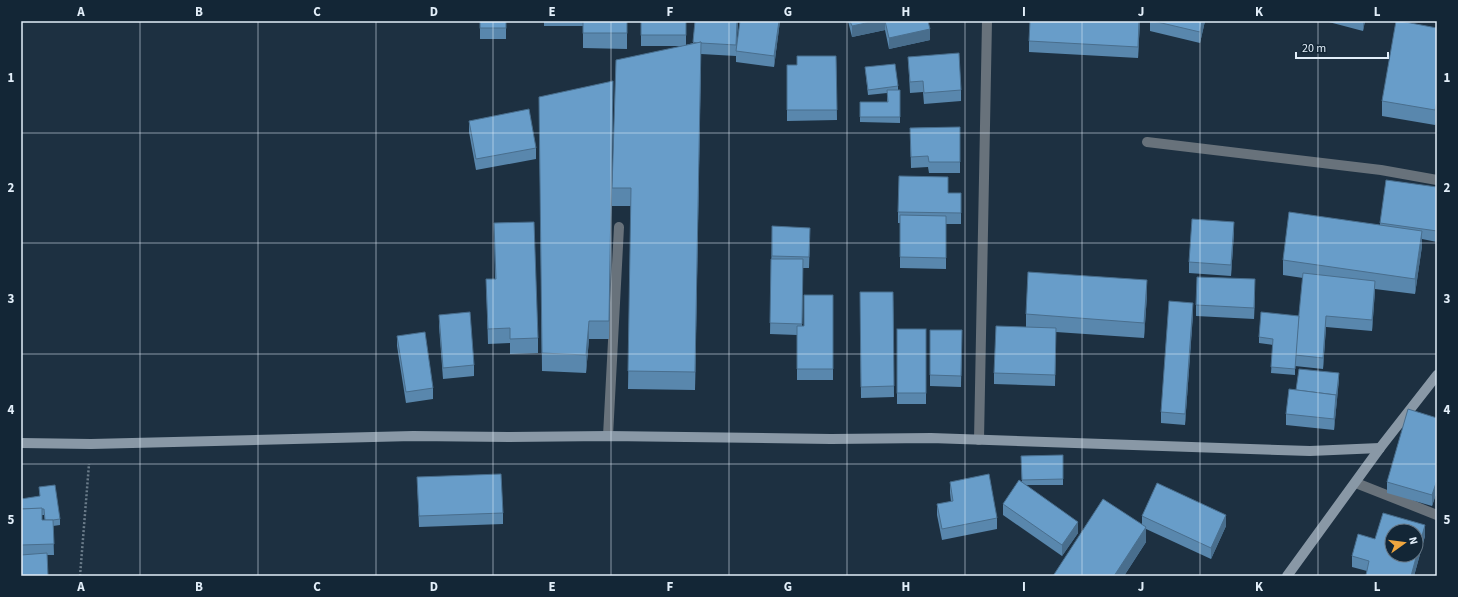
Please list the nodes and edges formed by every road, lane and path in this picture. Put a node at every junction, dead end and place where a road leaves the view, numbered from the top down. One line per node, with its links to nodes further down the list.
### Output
1 (987, 21): 8 (street)
2 (1147, 142): 3 (street)
3 (1437, 180)
4 (619, 227): 7 (street)
5 (1437, 375): 6 (street)
6 (1434, 385): 11 (street)
7 (608, 436): 8 (street); 10 (street)
8 (979, 440): 11 (street)
9 (21, 443): 10 (street)
10 (91, 444): 14 (path)
11 (1380, 448): 12 (street)
12 (1356, 483): 13 (street); 15 (street)
13 (1437, 515)
14 (80, 576)
15 (1287, 576)

